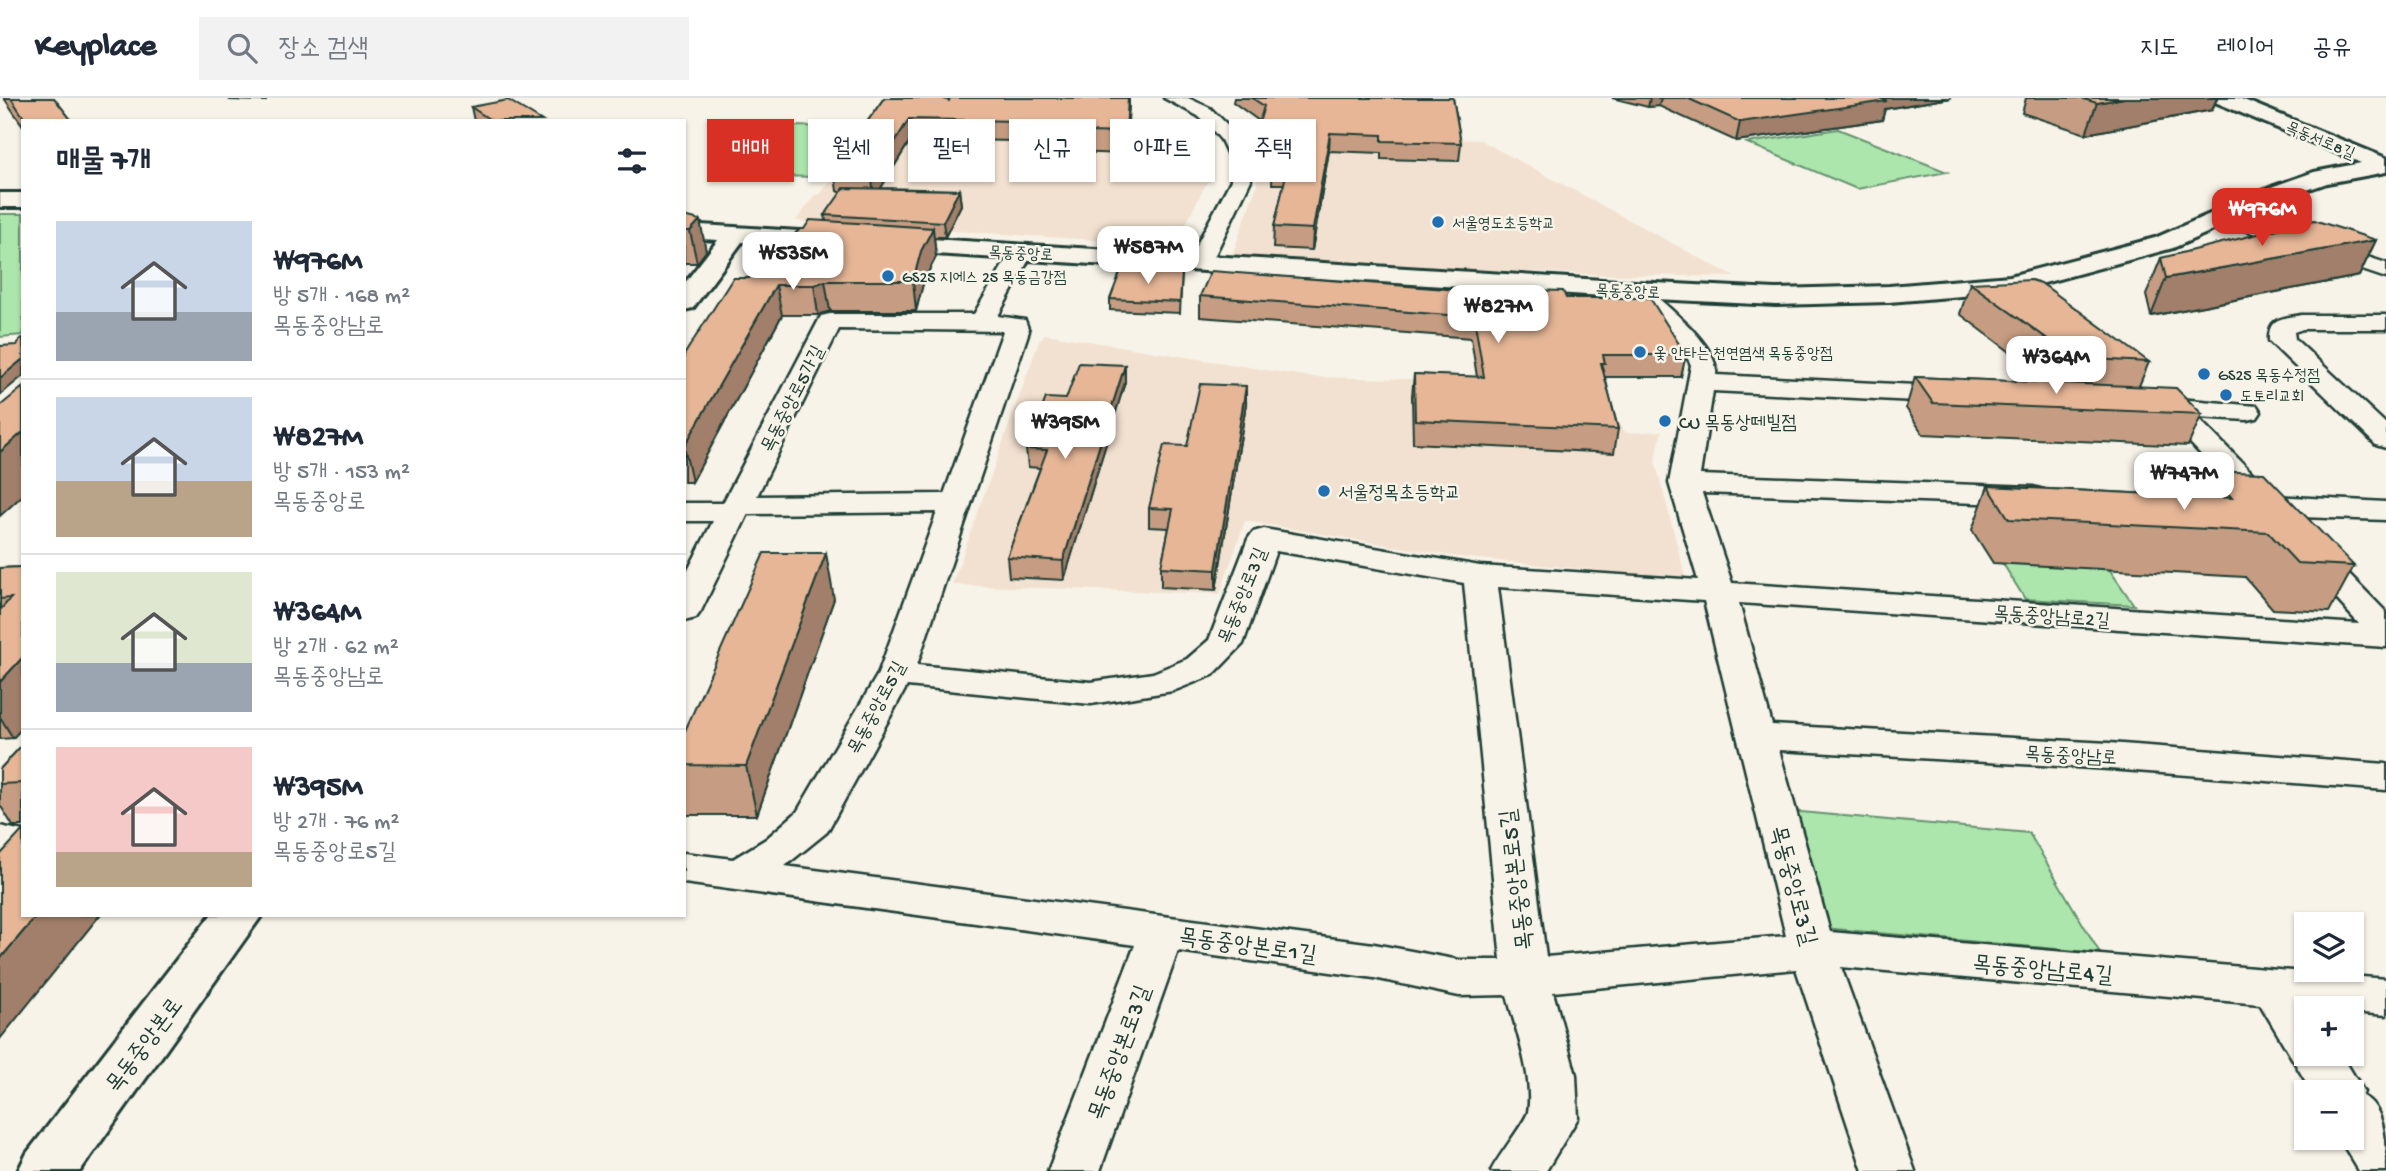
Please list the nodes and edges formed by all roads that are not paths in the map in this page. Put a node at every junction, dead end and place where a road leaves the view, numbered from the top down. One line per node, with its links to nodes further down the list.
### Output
1 (1173, 98): 10 (street)
2 (2222, 98): 3 (main road, 목동서로8길)
3 (2384, 165): 6 (main road, 목동중앙로)
4 (0, 200): 5 (main road)
5 (21, 200)
6 (2225, 216): 11 (street); 12 (main road, 목동중앙로)
7 (686, 231): 8 (main road, 목동중앙로)
8 (735, 234): 9 (main road, 목동중앙로); 14 (main road)
9 (1023, 252): 10 (main road, 목동중앙로); 16 (street)
10 (1199, 263): 13 (main road, 목동중앙로)
11 (2386, 271)
12 (2011, 284): 13 (main road, 목동중앙로); 15 (street)
13 (1635, 290): 18 (street, 목동중앙로3길)
14 (686, 299)
15 (2041, 307)
16 (982, 322): 29 (street, 목동중앙로5길); 32 (street, 목동중앙로5가길)
17 (2386, 322): 22 (street)
18 (1701, 382): 20 (street); 27 (street, 목동중앙로3길)
19 (2140, 382): 24 (street)
20 (1979, 396)
21 (2118, 404): 24 (street)
22 (2350, 405): 23 (street); 26 (street)
23 (2386, 406)
24 (2173, 407): 25 (street); 31 (street)
25 (2246, 412)
26 (2386, 439)
27 (1684, 483): 28 (street); 36 (street, 목동중앙로3길)
28 (2058, 497)
29 (956, 503): 32 (street); 39 (street, 목동중앙로5길)
30 (2224, 503): 31 (street)
31 (2266, 505): 33 (street); 38 (street)
32 (735, 509): 34 (street); 37 (street, 목동중앙로5가길)
33 (2386, 511)
34 (686, 512)
35 (1480, 576): 36 (street, 목동중앙로3길); 39 (street, 목동중앙로3길); 49 (street, 목동중앙본로5길)
36 (1719, 593): 38 (street, 목동중앙남로2길); 40 (street, 목동중앙로3길)
37 (686, 607)
38 (2386, 634)
39 (896, 674): 45 (street, 목동중앙로5길)
40 (1756, 736): 41 (street, 목동중앙남로); 48 (street, 목동중앙로3길)
41 (2386, 777)
42 (0, 841): 43 (street)
43 (21, 846)
44 (686, 869): 45 (street, 목동중앙본로1길)
45 (740, 875): 47 (street, 목동중앙본로1길)
46 (237, 917): 55 (main road, 목동중앙본로)
47 (1162, 933): 49 (street, 목동중앙본로1길); 56 (street, 목동중앙본로3길)
48 (1812, 950): 49 (street, 목동중앙본로1길); 50 (street, 목동중앙남로4길); 58 (street, 목동중앙로3길)
49 (1527, 977): 57 (street, 목동중앙본로5길)
50 (2274, 987): 51 (street, 목동중앙남로4길); 52 (street)
51 (2386, 997)
52 (2294, 1020)
53 (2364, 1133): 54 (street)
54 (2386, 1169)
55 (47, 1171)
56 (1074, 1171)
57 (1517, 1171)
58 (1889, 1171)

